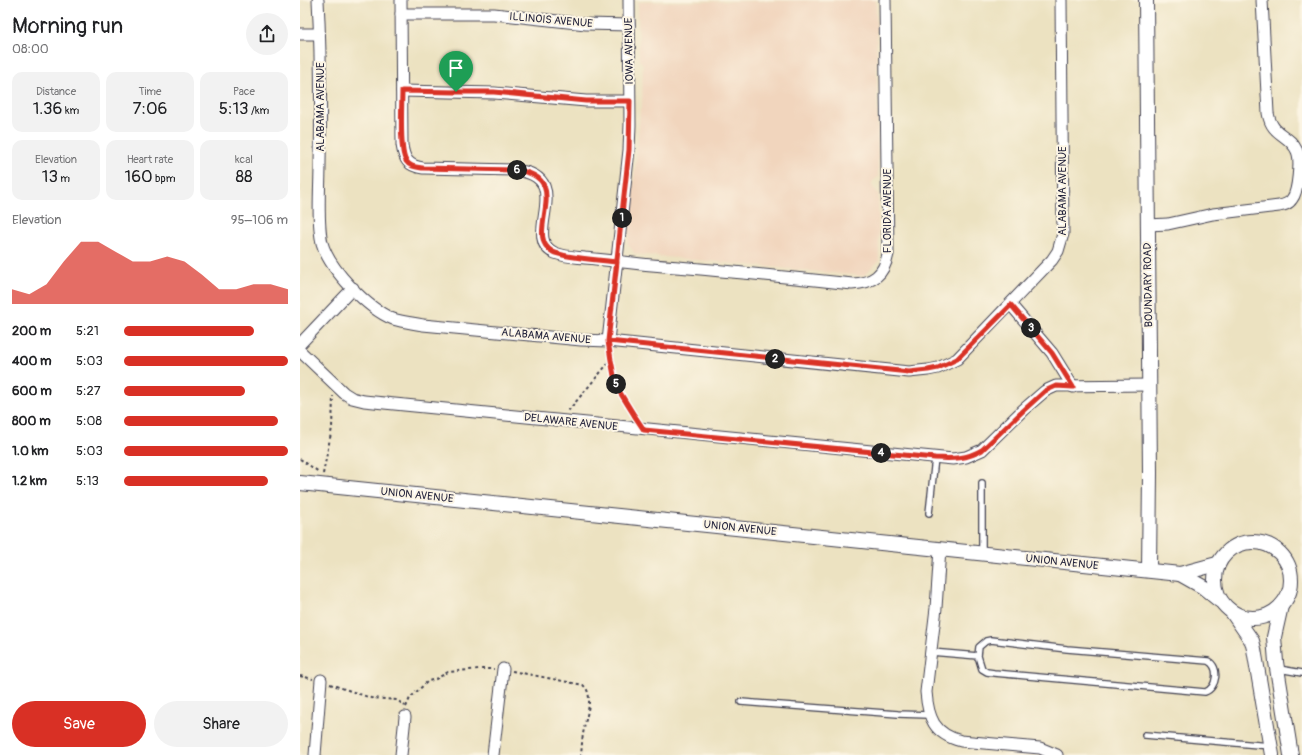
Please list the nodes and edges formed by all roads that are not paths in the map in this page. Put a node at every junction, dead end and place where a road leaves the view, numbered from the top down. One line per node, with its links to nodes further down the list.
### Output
1 (318, 0): 11 (street, ALABAMA AVENUE)
2 (401, 0): 8 (street)
3 (628, 0): 9 (street, IOWA AVENUE)
4 (885, 0): 15 (street, FLORIDA AVENUE)
5 (1061, 0): 17 (street, ALABAMA AVENUE)
6 (1146, 0): 14 (street, BOUNDARY ROAD)
7 (1262, 0): 14 (street)
8 (401, 14): 9 (street, ILLINOIS AVENUE); 12 (street)
9 (628, 25): 13 (street, IOWA AVENUE)
10 (300, 34): 11 (street)
11 (319, 34): 16 (street, ALABAMA AVENUE)
12 (402, 91): 13 (street); 15 (street, FLORIDA AVENUE)
13 (630, 101): 15 (street, IOWA AVENUE)
14 (1148, 225): 21 (street, BOUNDARY ROAD)
15 (617, 262): 18 (street, IOWA AVENUE)
16 (353, 288): 18 (street, ALABAMA AVENUE); 19 (street)
17 (1011, 305): 18 (street, ALABAMA AVENUE); 22 (street)
18 (608, 341)
19 (300, 344)
20 (300, 351): 23 (street, DELAWARE AVENUE)
21 (1150, 385): 22 (street, DELAWARE AVENUE); 31 (street, BOUNDARY ROAD)
22 (1073, 387): 23 (street, DELAWARE AVENUE)
23 (935, 458): 26 (lane)
24 (300, 483): 27 (street, UNION AVENUE)
25 (982, 484): 28 (lane)
26 (929, 512)
27 (940, 549): 28 (street, UNION AVENUE); 37 (street)
28 (982, 554): 31 (street, UNION AVENUE)
29 (1284, 557): 30 (street); 32 (street); 35 (street)
30 (1217, 564): 33 (street, UNION AVENUE); 36 (street)
31 (1149, 570): 33 (street, UNION AVENUE)
32 (1302, 572)
33 (1180, 574): 36 (street, UNION AVENUE)
34 (1302, 592): 35 (street)
35 (1284, 602): 36 (street); 40 (street)
36 (1227, 608): 47 (street)
37 (931, 652): 38 (lane); 45 (street)
38 (978, 656): 38 (lane)
39 (503, 669): 50 (street)
40 (1277, 669): 41 (lane); 52 (street)
41 (1302, 674)
42 (321, 680): 48 (street)
43 (741, 702): 45 (lane)
44 (405, 712): 49 (street)
45 (929, 714): 51 (street)
46 (1145, 735): 47 (lane)
47 (1271, 751)
48 (315, 755)
49 (401, 755)
50 (493, 755)
51 (1057, 755)
52 (1291, 755)

